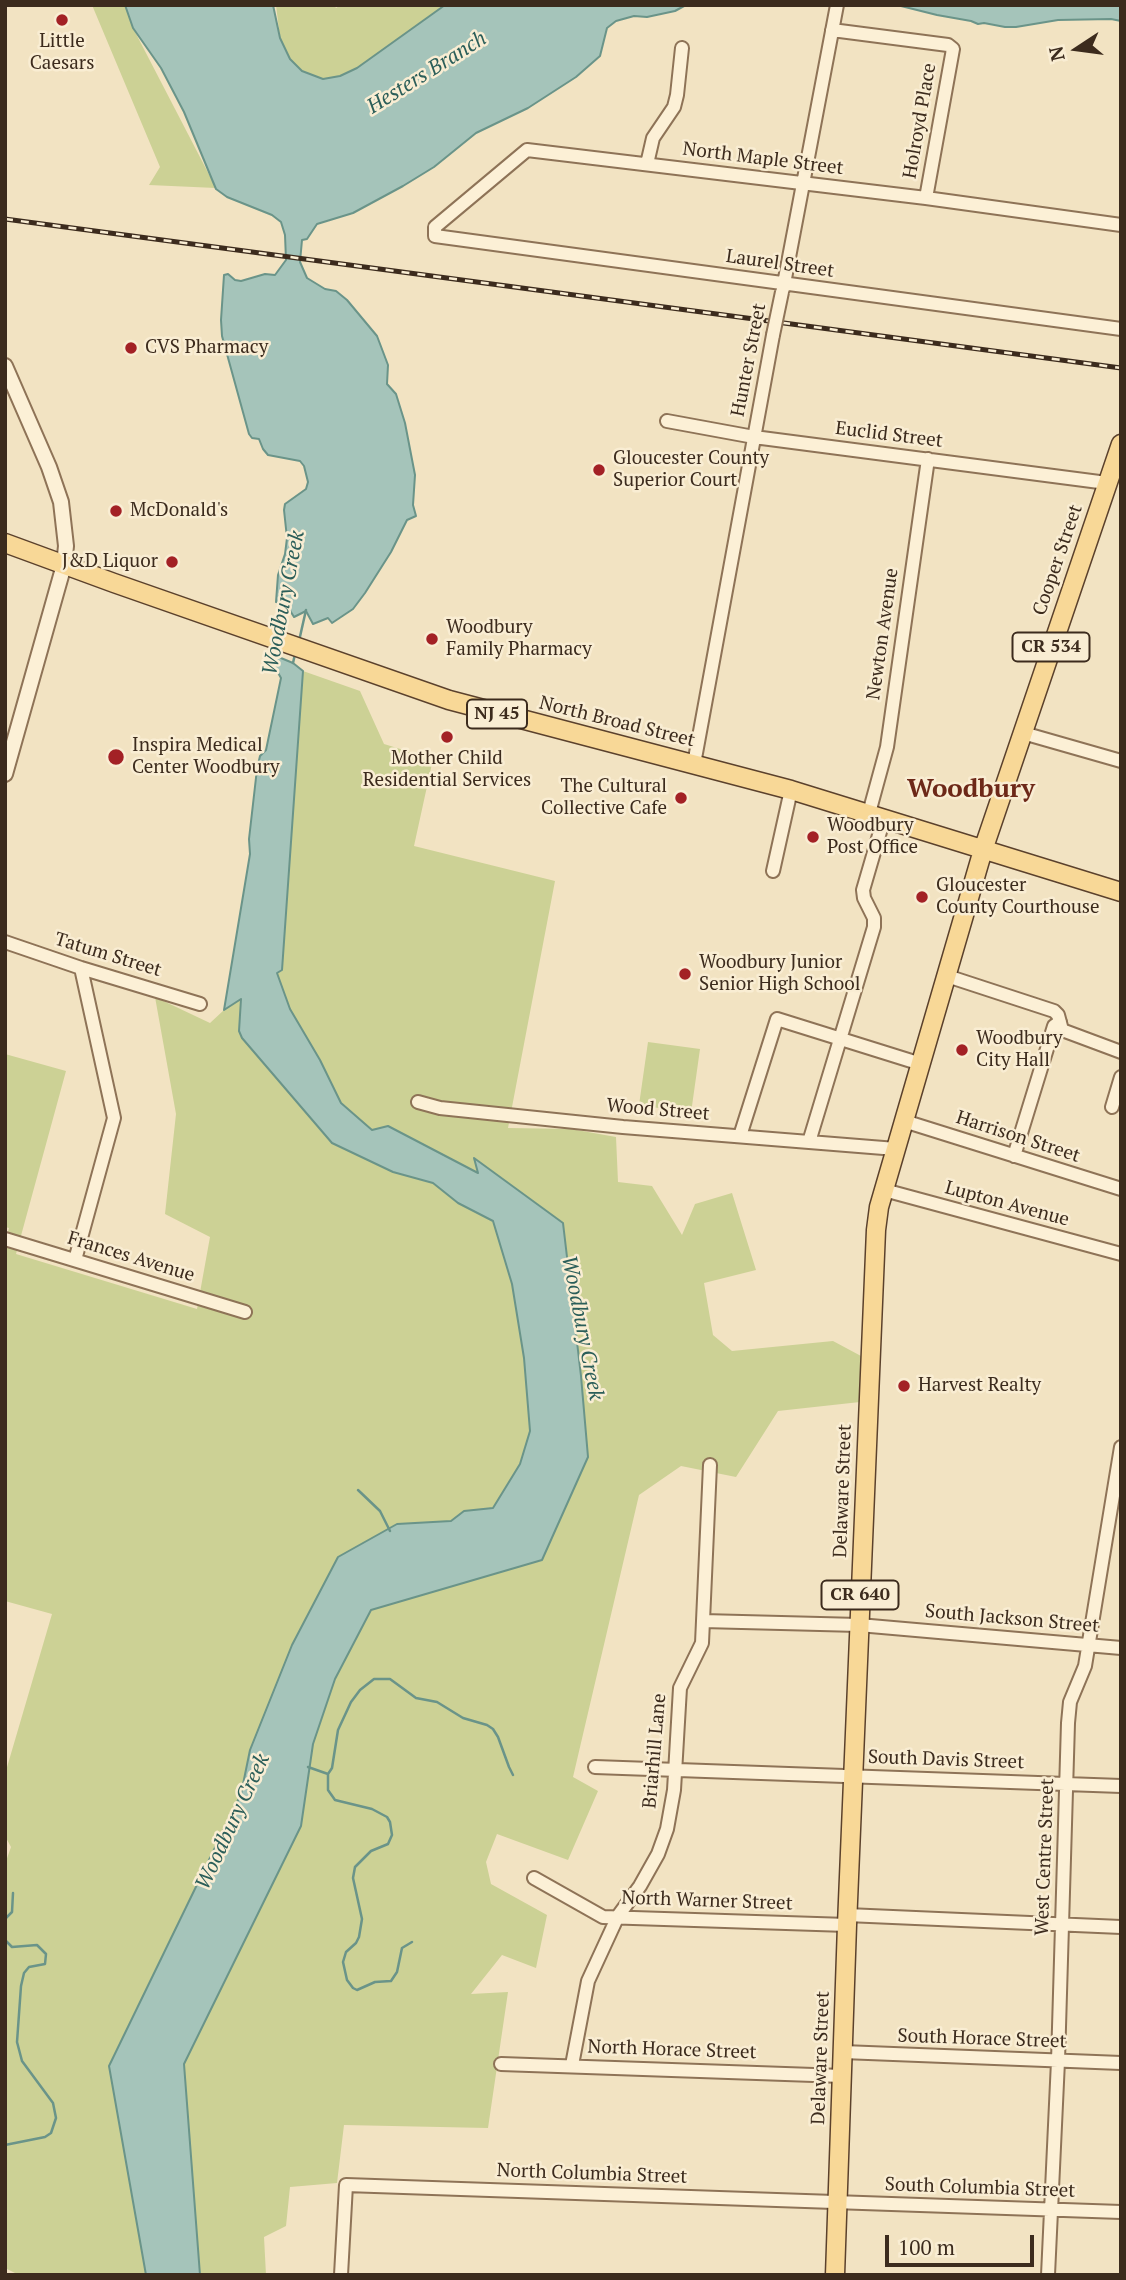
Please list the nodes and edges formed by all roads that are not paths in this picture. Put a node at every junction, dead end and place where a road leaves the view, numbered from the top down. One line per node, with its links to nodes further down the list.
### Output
1 (837, 5): 2 (street, Hunter Street)
2 (832, 30): 5 (street, Hunter Street); 6 (street, Holroyd Place)
3 (682, 48): 4 (street)
4 (647, 164): 5 (street, North Maple Street); 8 (street, North Maple Street)
5 (803, 184): 6 (street, North Maple Street); 9 (street, Hunter Street)
6 (926, 198): 7 (street, North Maple Street)
7 (1121, 225)
8 (435, 236): 9 (street, Laurel Street)
9 (783, 288): 10 (street, Laurel Street); 13 (street, Hunter Street, bridge)
10 (1121, 328)
11 (5, 366): 18 (street)
12 (667, 421): 13 (street, Euclid Street)
13 (754, 436): 15 (street, Euclid Street); 21 (street, Hunter Street)
14 (1121, 444): 16 (main road, Cooper Street / CR 534)
15 (928, 459): 16 (street, Euclid Street); 24 (street, Newton Avenue)
16 (1107, 483): 19 (main road, Cooper Street / CR 534)
17 (5, 543): 18 (main road, North Broad Street / NJ 45)
18 (64, 565): 21 (main road, North Broad Street / NJ 45); 22 (street)
19 (1023, 733): 20 (street); 25 (main road, Cooper Street / CR 534)
20 (1121, 761)
21 (694, 764): 23 (main road, North Broad Street / NJ 45)
22 (5, 774)
23 (791, 790): 24 (main road, North Broad Street / NJ 45); 26 (street)
24 (876, 816): 25 (main road, North Broad Street / NJ 45); 33 (street, Newton Avenue)
25 (983, 850): 27 (main road, NJ 45); 30 (main road, Delaware Street / CR 640)
26 (773, 871)
27 (1121, 892)
28 (5, 942): 29 (street, Tatum Street)
29 (81, 968): 31 (street, Tatum Street); 48 (street)
30 (947, 976): 32 (street); 35 (main road, Delaware Street / CR 640)
31 (200, 1004)
32 (1060, 1022): 34 (street); 43 (street)
33 (841, 1039): 35 (street); 40 (street); 41 (street, Newton Avenue)
34 (1121, 1052)
35 (921, 1064): 39 (main road, Delaware Street / CR 640)
36 (1121, 1077): 38 (street)
37 (418, 1102): 40 (street, Wood Street)
38 (1112, 1107)
39 (904, 1121): 42 (main road, Delaware Street / CR 640); 43 (street, Harrison Street)
40 (740, 1136): 41 (street, Wood Street)
41 (809, 1142): 42 (street, Wood Street)
42 (896, 1149): 45 (main road, Delaware Street / CR 640)
43 (1014, 1156): 44 (street, Harrison Street)
44 (1121, 1189)
45 (884, 1190): 47 (street, Lupton Avenue); 53 (main road, Delaware Street / CR 640)
46 (5, 1239): 48 (street, Frances Avenue)
47 (1121, 1254)
48 (75, 1260): 49 (street, Frances Avenue)
49 (245, 1312)
50 (1121, 1447): 54 (street, West Centre Street)
51 (710, 1465): 52 (street, Briarhill Lane)
52 (703, 1621): 53 (street, South Jackson Street); 57 (street, Briarhill Lane)
53 (859, 1625): 54 (street, South Jackson Street); 58 (main road, Delaware Street / CR 640)
54 (1088, 1645): 55 (street, South Jackson Street); 59 (street, West Centre Street)
55 (1121, 1648)
56 (595, 1766): 57 (street, South Davis Street)
57 (676, 1770): 58 (street, South Davis Street); 62 (street, Briarhill Lane)
58 (853, 1776): 59 (street, South Davis Street); 63 (main road, Delaware Street / CR 640)
59 (1067, 1784): 60 (street, South Davis Street); 64 (street, West Centre Street)
60 (1121, 1786)
61 (534, 1878): 62 (street, North Warner Street)
62 (618, 1916): 63 (street, North Warner Street); 70 (street, Briarhill Lane)
63 (847, 1920): 64 (street, North Warner Street); 66 (main road, Delaware Street / CR 640)
64 (1061, 1924): 65 (street, North Warner Street); 67 (street, West Centre Street)
65 (1121, 1927)
66 (843, 2052): 67 (street, South Horace Street); 71 (main road, Delaware Street / CR 640)
67 (1058, 2061): 68 (street, South Horace Street); 73 (street, West Centre Street)
68 (1121, 2063)
69 (500, 2064): 70 (street, North Horace Street)
70 (572, 2066): 71 (street, North Horace Street)
71 (842, 2076): 72 (main road, Delaware Street / CR 640)
72 (837, 2202): 73 (street, South Columbia Street); 75 (street, North Columbia Street); 76 (main road, Delaware Street / CR 640)
73 (1051, 2210): 74 (street, South Columbia Street); 77 (street, West Centre Street)
74 (1121, 2212)
75 (341, 2275)
76 (835, 2275)
77 (1048, 2275)

